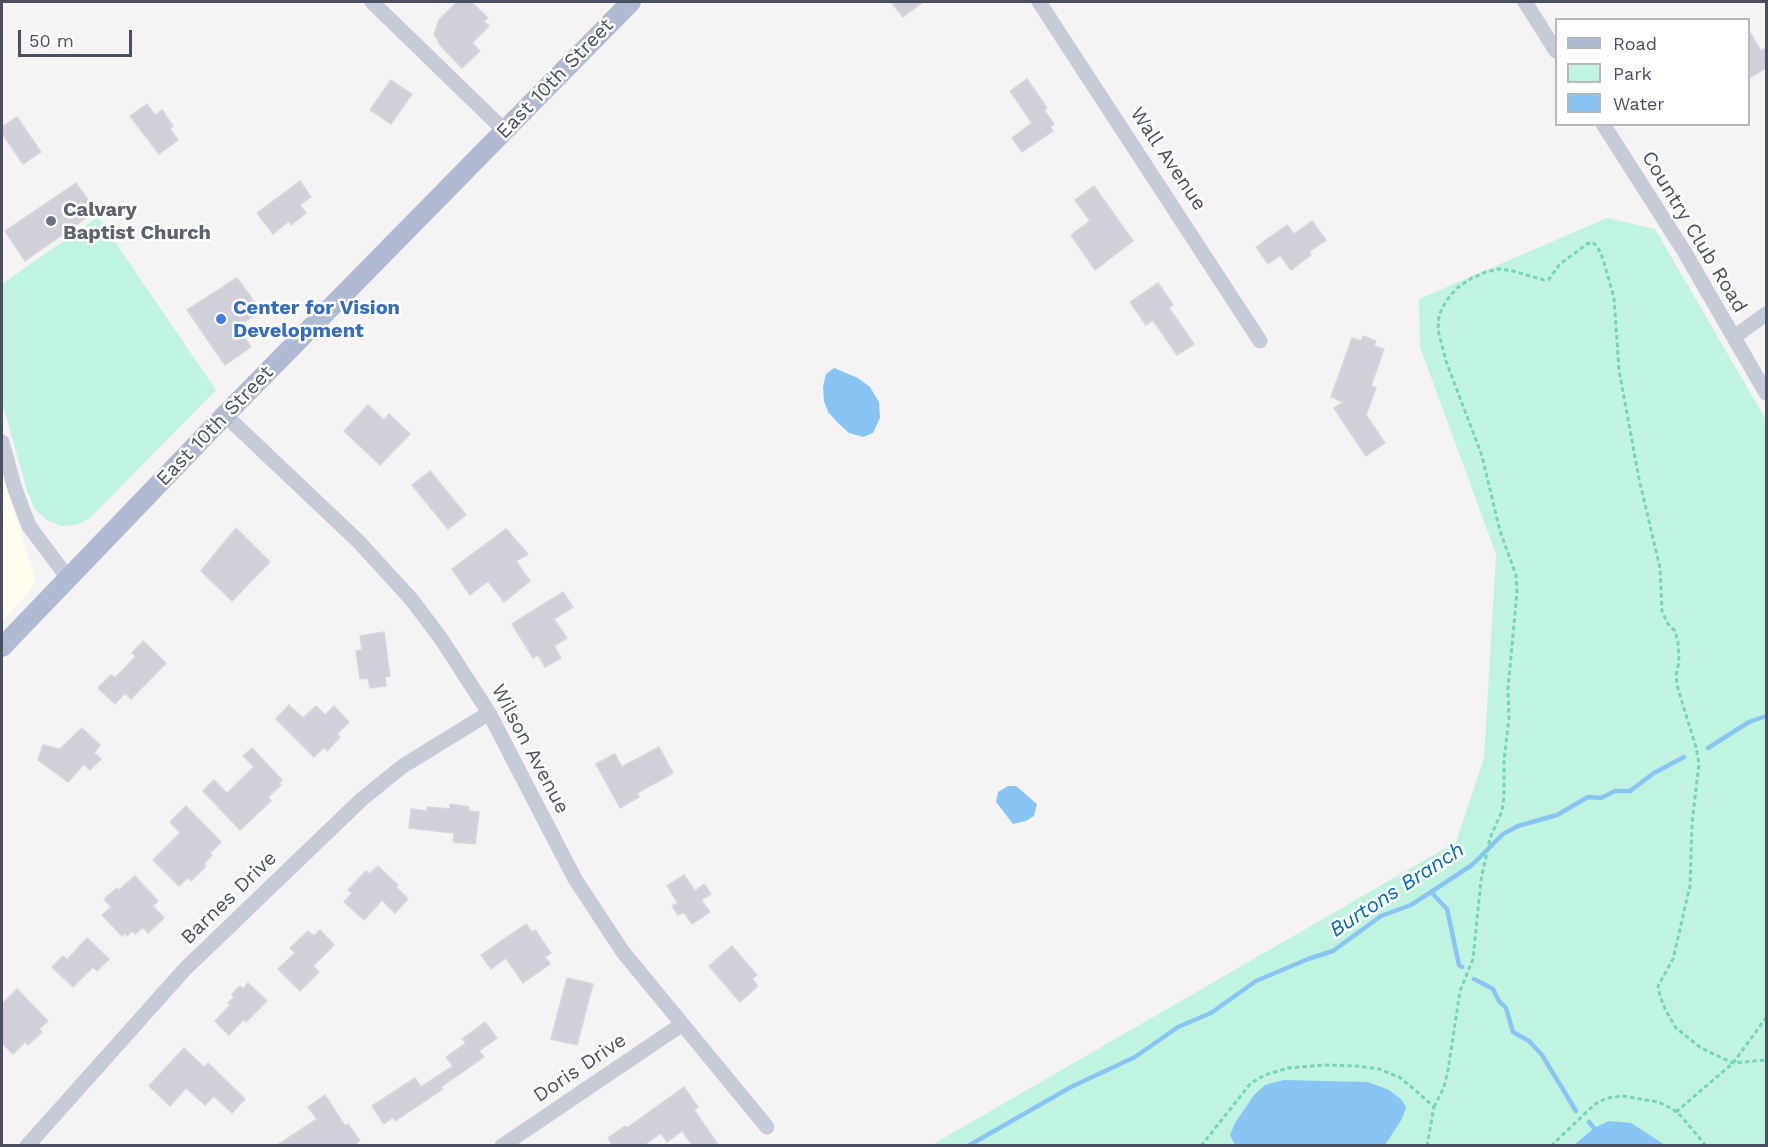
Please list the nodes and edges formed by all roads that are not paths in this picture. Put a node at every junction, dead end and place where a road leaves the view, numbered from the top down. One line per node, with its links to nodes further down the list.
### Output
1 (372, 2): 7 (street)
2 (631, 2): 7 (main road, East 10th Street)
3 (1039, 2): 10 (street, Wall Avenue)
4 (1525, 2): 5 (street)
5 (1555, 48)
6 (1604, 126): 9 (street, Country Club Road)
7 (505, 131): 12 (main road, East 10th Street)
8 (1767, 314): 9 (street)
9 (1734, 337): 11 (street, Country Club Road)
10 (1260, 341)
11 (1767, 393)
12 (225, 415): 14 (main road, East 10th Street); 16 (street, Wilson Avenue)
13 (2, 442): 14 (street)
14 (68, 578): 15 (main road, East 10th Street)
15 (2, 647)
16 (489, 713): 17 (street, Wilson Avenue); 19 (street, Barnes Drive)
17 (681, 1025): 18 (street, Wilson Avenue); 20 (street, Doris Drive)
18 (767, 1127)
19 (27, 1146)
20 (502, 1146)

